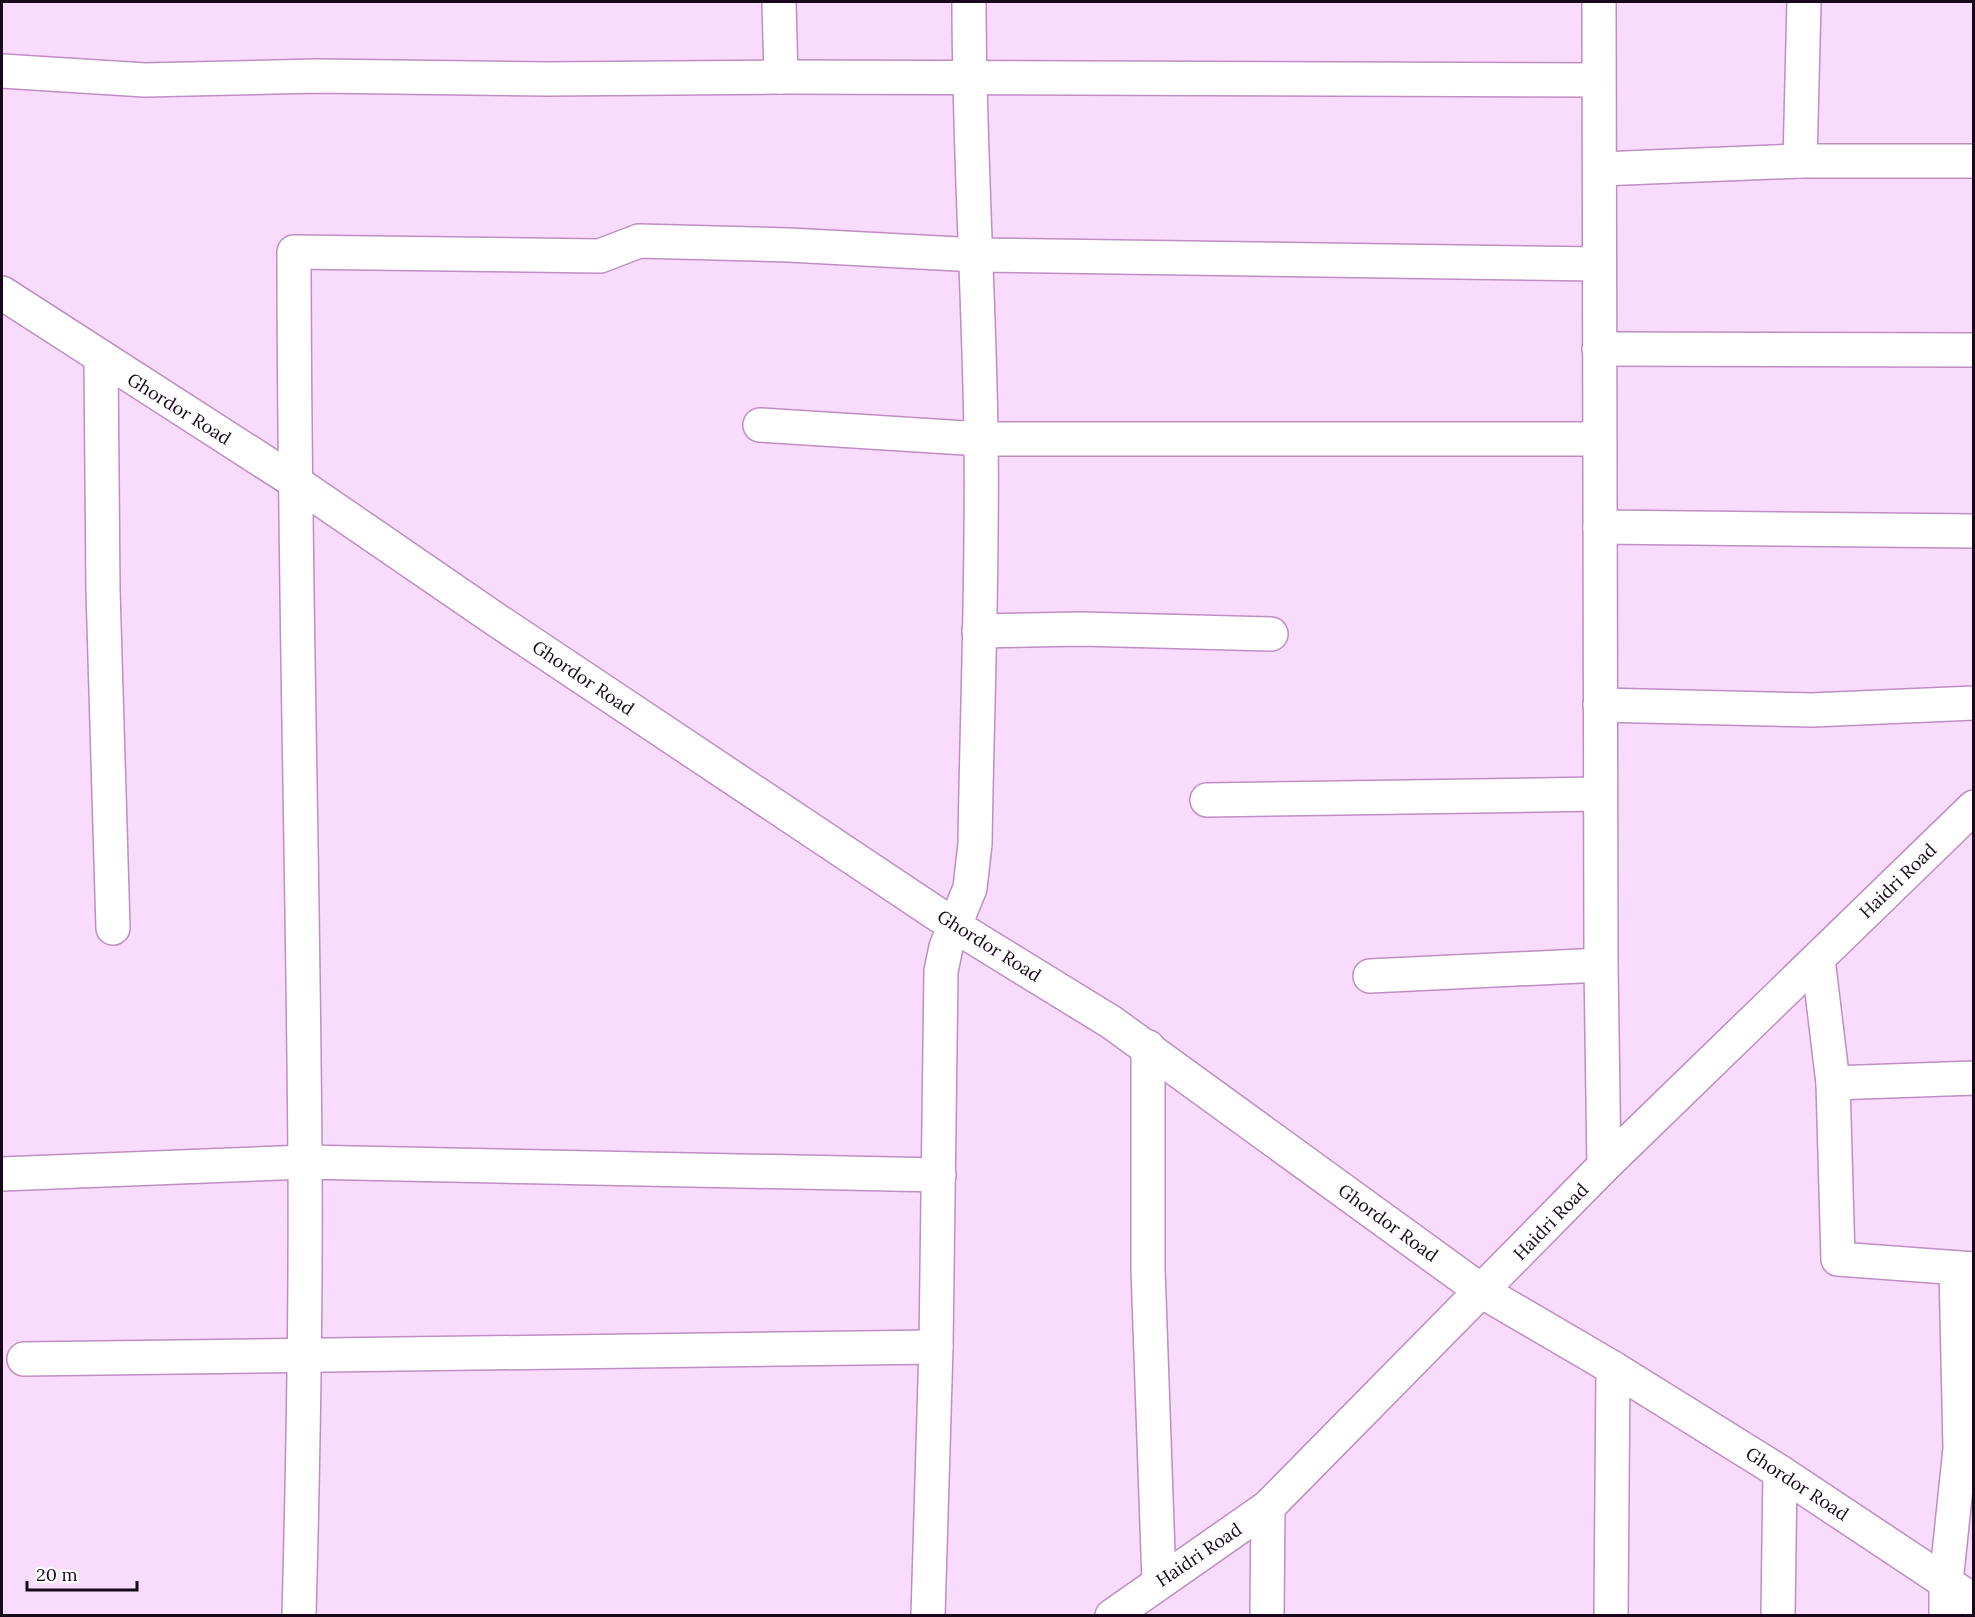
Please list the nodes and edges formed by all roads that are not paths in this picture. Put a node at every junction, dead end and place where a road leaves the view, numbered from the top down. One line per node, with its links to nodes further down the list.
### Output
1 (779, 2): 6 (street)
2 (969, 2): 7 (street)
3 (1599, 2): 8 (street)
4 (1804, 2): 9 (street)
5 (2, 71): 6 (street)
6 (781, 77): 7 (street)
7 (969, 79): 8 (street); 12 (street)
8 (1598, 80): 11 (street)
9 (1800, 161): 10 (street); 11 (street)
10 (1974, 161)
11 (1600, 169): 13 (street)
12 (977, 255): 13 (street); 19 (street); 21 (street)
13 (1599, 264): 15 (street)
14 (2, 293): 17 (street, Ghordor Road)
15 (1599, 349): 16 (street); 20 (street)
16 (1974, 350)
17 (101, 359): 21 (street, Ghordor Road); 32 (street)
18 (760, 425): 19 (street)
19 (981, 439): 20 (street); 24 (street)
20 (1599, 439): 22 (street)
21 (294, 481): 31 (street, Ghordor Road); 39 (street)
22 (1600, 526): 23 (street); 27 (street)
23 (1974, 531)
24 (979, 631): 25 (street); 31 (street)
25 (1271, 634)
26 (1974, 703): 27 (street)
27 (1600, 705): 28 (street)
28 (1600, 794): 29 (street); 34 (street)
29 (1207, 800)
30 (1974, 807): 33 (street, Haidri Road)
31 (955, 926): 36 (street, Ghordor Road); 42 (street)
32 (112, 928)
33 (1818, 959): 38 (street); 40 (street, Haidri Road)
34 (1601, 965): 35 (street); 40 (street)
35 (1370, 976)
36 (1148, 1047): 44 (street, Ghordor Road); 52 (street)
37 (1974, 1078): 38 (street)
38 (1833, 1083): 43 (street)
39 (305, 1162): 41 (street); 42 (street); 46 (street)
40 (1604, 1166): 44 (street, Haidri Road)
41 (2, 1174)
42 (939, 1175): 45 (street)
43 (1965, 1269): 49 (street)
44 (1483, 1292): 48 (street, Ghordor Road); 51 (street, Haidri Road)
45 (936, 1347): 46 (street); 56 (street)
46 (305, 1355): 47 (street); 55 (street)
47 (24, 1359)
48 (1613, 1368): 50 (street, Ghordor Road); 59 (street)
49 (1967, 1449): 53 (street)
50 (1780, 1472): 53 (street, Ghordor Road); 60 (street)
51 (1268, 1507): 52 (street, Haidri Road); 58 (street)
52 (1159, 1582): 57 (street, Haidri Road)
53 (1946, 1582): 54 (street, Ghordor Road); 61 (street)
54 (1974, 1601)
55 (299, 1616)
56 (928, 1616)
57 (1112, 1616)
58 (1267, 1616)
59 (1611, 1616)
60 (1778, 1616)
61 (1946, 1616)

